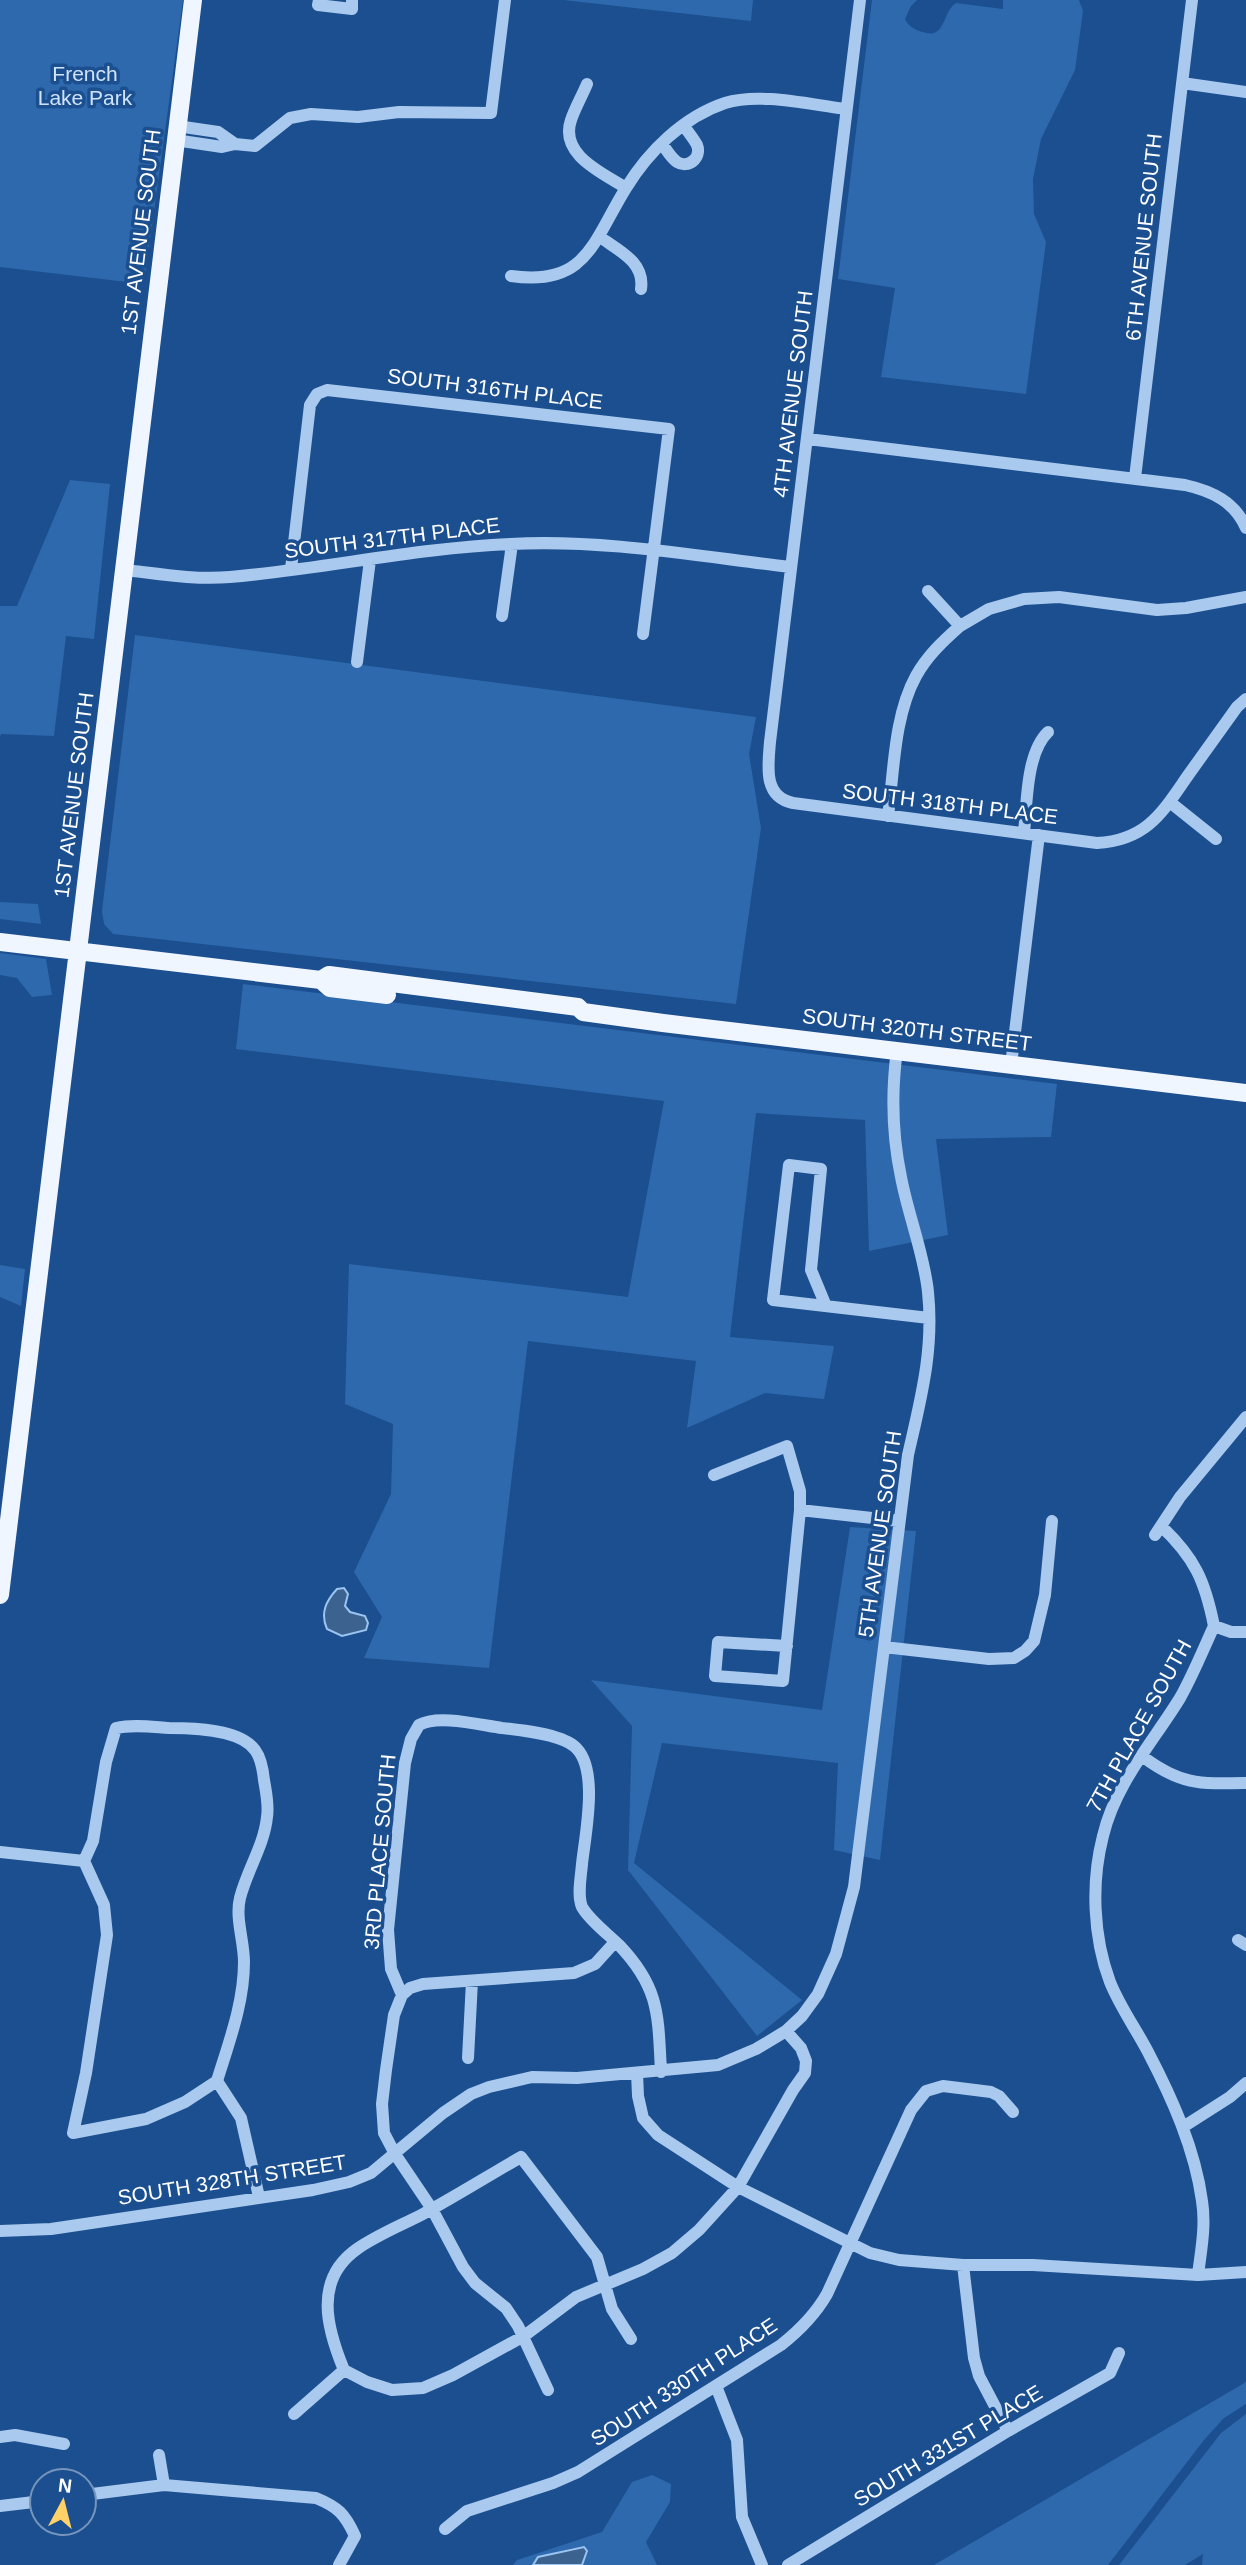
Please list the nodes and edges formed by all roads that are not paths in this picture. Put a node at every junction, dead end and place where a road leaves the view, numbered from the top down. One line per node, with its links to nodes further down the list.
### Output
1 (193, 0): 12 (main road, 1ST AVENUE SOUTH)
2 (319, 0): 3 (street)
3 (352, 0)
4 (505, 0): 12 (street)
5 (860, 0): 10 (street, 4TH AVENUE SOUTH)
6 (1192, 0): 7 (street, 6TH AVENUE SOUTH)
7 (1182, 83): 9 (street); 19 (street, 6TH AVENUE SOUTH)
8 (587, 84): 14 (street)
9 (1246, 92)
10 (846, 109): 11 (street); 18 (street, 4TH AVENUE SOUTH)
11 (684, 126): 13 (street); 13 (street)
12 (176, 133): 27 (main road, 1ST AVENUE SOUTH)
13 (662, 144): 14 (street)
14 (626, 188): 15 (street)
15 (600, 237): 16 (street); 17 (street)
16 (511, 276)
17 (641, 289)
18 (808, 439): 19 (street); 25 (street, 4TH AVENUE SOUTH)
19 (1135, 478): 20 (street)
20 (1243, 512): 21 (street)
21 (1246, 528)
22 (512, 544): 23 (street, SOUTH 317TH PLACE); 24 (street, SOUTH 317TH PLACE); 30 (street)
23 (653, 551): 25 (street, SOUTH 317TH PLACE); 26 (street, SOUTH 316TH PLACE); 32 (street)
24 (370, 560): 26 (street, SOUTH 317TH PLACE); 33 (street)
25 (790, 567): 36 (street, 4TH AVENUE SOUTH)
26 (291, 569): 27 (street, SOUTH 317TH PLACE)
27 (125, 570): 43 (main road, 1ST AVENUE SOUTH)
28 (928, 591): 31 (street)
29 (1246, 597): 31 (street)
30 (502, 615)
31 (960, 626): 38 (street)
32 (643, 634)
33 (356, 662)
34 (1246, 699): 37 (street)
35 (1048, 732): 39 (street)
36 (773, 792): 38 (street, SOUTH 318TH PLACE)
37 (1171, 803): 40 (street, SOUTH 318TH PLACE); 41 (street)
38 (888, 816): 39 (street, SOUTH 318TH PLACE)
39 (1024, 833): 40 (street, SOUTH 318TH PLACE)
40 (1039, 835): 45 (street)
41 (1216, 839)
42 (0, 942): 43 (main road, SOUTH 320TH STREET)
43 (78, 952): 44 (main road, SOUTH 320TH STREET); 54 (main road, 1ST AVENUE SOUTH)
44 (897, 1050): 45 (main road, SOUTH 320TH STREET); 48 (street, 5TH AVENUE SOUTH)
45 (1011, 1065): 46 (main road, SOUTH 320TH STREET)
46 (1246, 1093)
47 (826, 1306): 47 (street); 48 (street)
48 (929, 1318): 52 (street, 5TH AVENUE SOUTH)
49 (1246, 1417): 56 (street, 7TH PLACE SOUTH)
50 (714, 1475): 51 (street)
51 (800, 1510): 52 (street); 58 (street)
52 (900, 1521): 59 (street, 5TH AVENUE SOUTH)
53 (1052, 1521): 59 (street)
54 (4, 1537): 55 (main road, 1ST AVENUE SOUTH)
55 (0, 1595)
56 (1214, 1626): 57 (street); 60 (street, 7TH PLACE SOUTH)
57 (1246, 1632)
58 (787, 1646): 58 (street)
59 (884, 1647): 67 (street, 5TH AVENUE SOUTH)
60 (1142, 1756): 61 (street); 75 (street, 7TH PLACE SOUTH)
61 (1246, 1783)
62 (0, 1852): 63 (street)
63 (84, 1861): 72 (street); 72 (street)
64 (615, 1942): 65 (street); 66 (street, 3RD PLACE SOUTH); 70 (street)
65 (472, 1981): 66 (street); 69 (street)
66 (402, 1995): 76 (street)
67 (802, 2016): 68 (street, SOUTH 328TH STREET)
68 (786, 2031): 70 (street, SOUTH 328TH STREET); 77 (street)
69 (468, 2058)
70 (661, 2072): 71 (street, SOUTH 328TH STREET)
71 (638, 2073): 76 (street, SOUTH 328TH STREET); 77 (street)
72 (217, 2081): 78 (street)
73 (1246, 2083): 75 (street)
74 (1013, 2112): 81 (street, SOUTH 330TH PLACE)
75 (1183, 2127): 84 (street, 7TH PLACE SOUTH)
76 (395, 2154): 78 (street, SOUTH 328TH STREET); 79 (street)
77 (738, 2187): 81 (street); 85 (street)
78 (259, 2197): 80 (street, SOUTH 328TH STREET)
79 (432, 2209): 85 (street); 86 (street); 89 (street)
80 (0, 2231)
81 (850, 2244): 82 (street); 90 (street, SOUTH 330TH PLACE)
82 (963, 2265): 84 (street); 93 (street)
83 (1246, 2272): 84 (street)
84 (1198, 2275)
85 (604, 2284): 86 (street); 87 (street)
86 (524, 2336): 89 (street); 91 (street)
87 (631, 2339)
88 (1119, 2353): 93 (street, SOUTH 331ST PLACE)
89 (344, 2370): 92 (street)
90 (716, 2386): 101 (street, SOUTH 330TH PLACE); 103 (street)
91 (548, 2390)
92 (294, 2414)
93 (1008, 2431): 104 (street, SOUTH 331ST PLACE)
94 (0, 2437): 95 (street)
95 (64, 2444)
96 (159, 2455): 97 (street)
97 (164, 2485): 98 (street); 102 (street)
98 (98, 2493)
99 (28, 2503): 100 (street)
100 (0, 2507)
101 (445, 2529)
102 (339, 2565)
103 (762, 2565)
104 (788, 2565)

